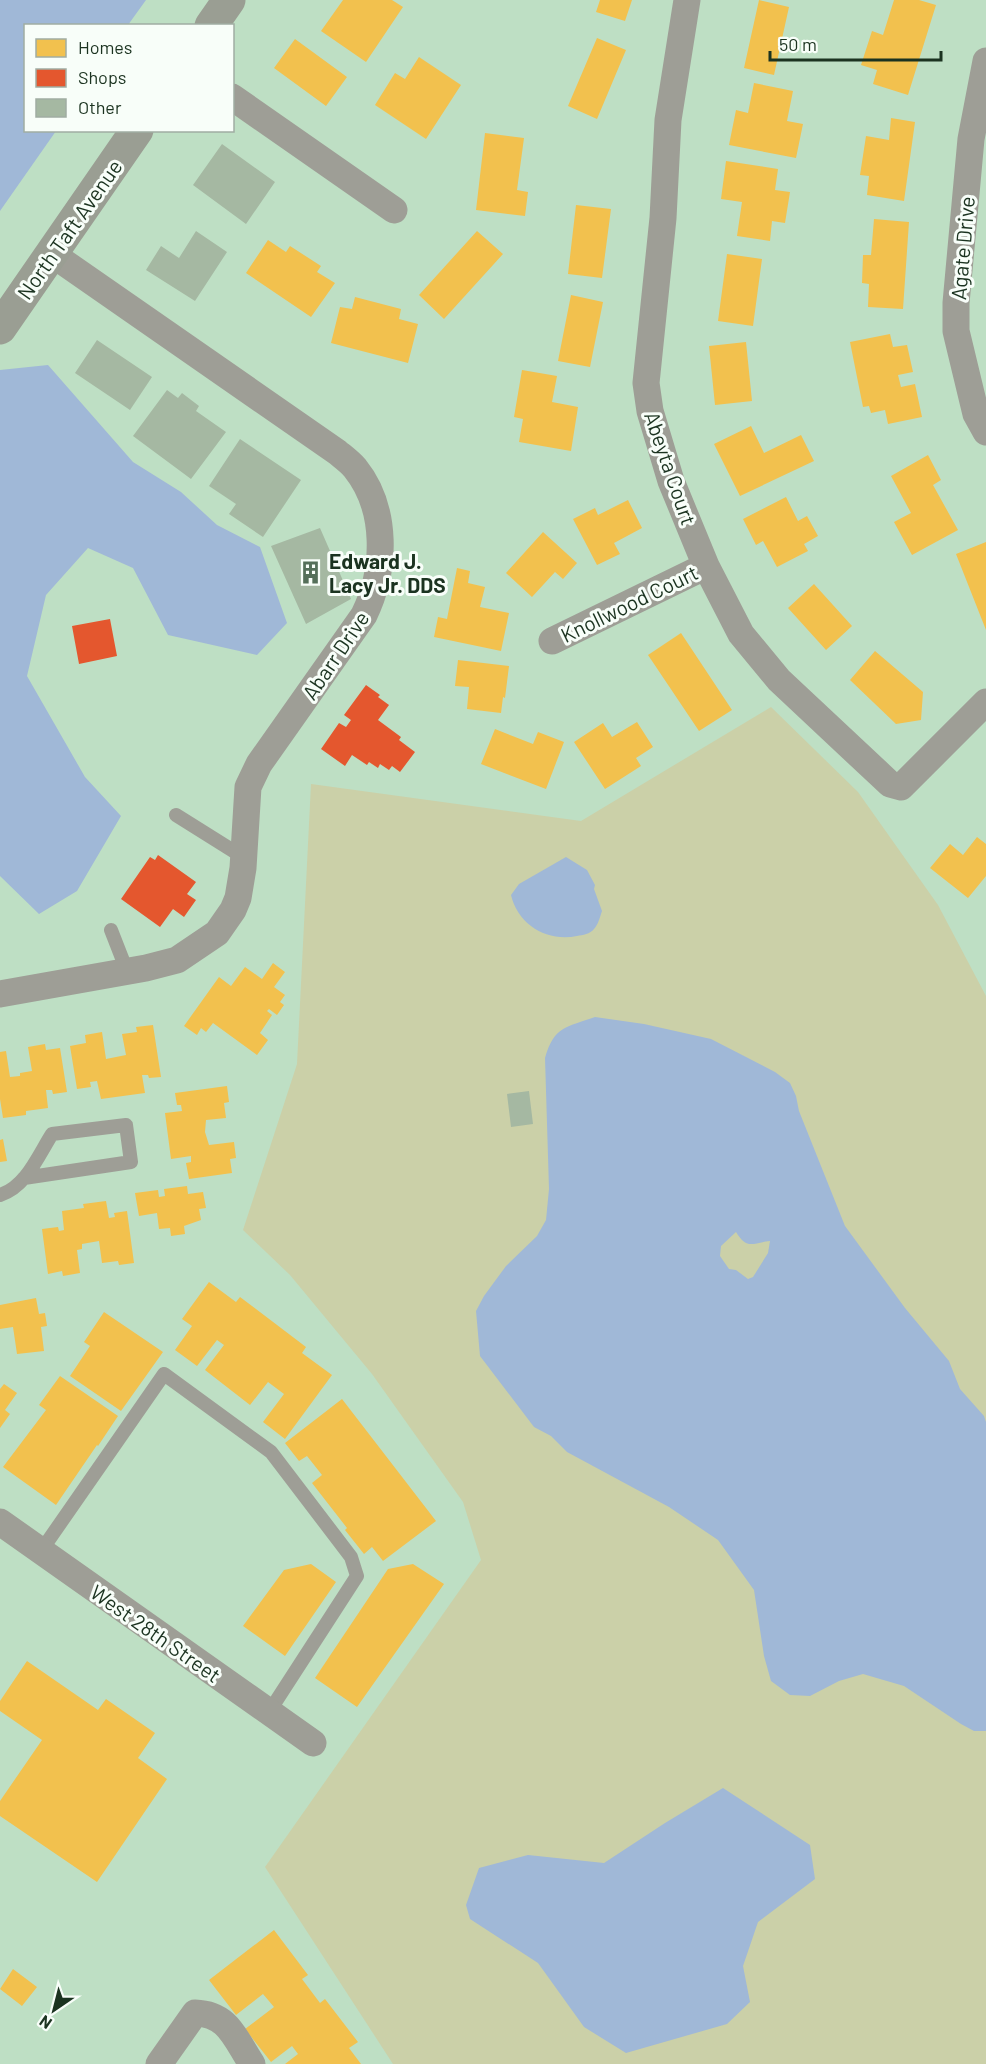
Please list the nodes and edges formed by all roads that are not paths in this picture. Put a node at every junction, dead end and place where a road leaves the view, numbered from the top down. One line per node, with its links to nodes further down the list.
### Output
1 (229, 0): 3 (main road)
2 (687, 0): 11 (street, Abeyta Court)
3 (212, 24)
4 (986, 61): 10 (street, Agate Drive)
5 (234, 98): 7 (street)
6 (136, 132): 8 (main road, North Taft Avenue)
7 (394, 210)
8 (52, 254): 9 (main road, North Taft Avenue); 15 (street, Abarr Drive)
9 (0, 328)
10 (986, 432)
11 (706, 566): 12 (street, Knollwood Court); 13 (street, Abeyta Court)
12 (552, 641)
13 (986, 702)
14 (176, 815): 15 (lane)
15 (243, 857): 17 (street, Abarr Drive)
16 (111, 930): 17 (lane)
17 (127, 971): 18 (street, Abarr Drive)
18 (0, 994)
19 (24, 1178): 19 (lane); 20 (lane)
20 (0, 1195)
21 (0, 1522): 22 (street, West 28th Street)
22 (41, 1551): 23 (street, West 28th Street); 23 (lane)
23 (269, 1712): 24 (street, West 28th Street)
24 (313, 1743)
25 (159, 2064): 26 (street)
26 (252, 2064)

